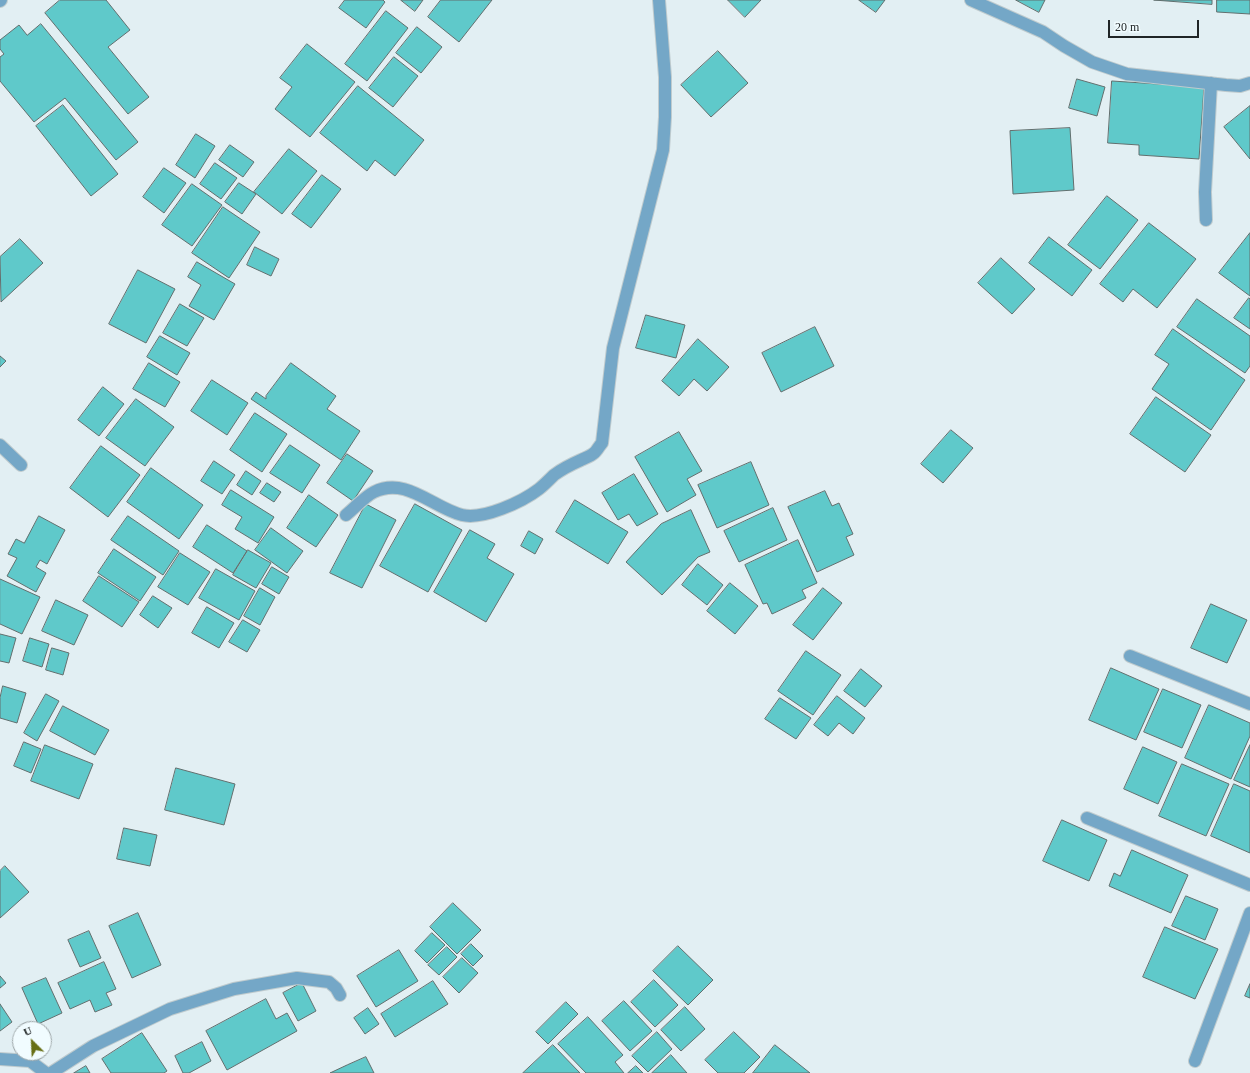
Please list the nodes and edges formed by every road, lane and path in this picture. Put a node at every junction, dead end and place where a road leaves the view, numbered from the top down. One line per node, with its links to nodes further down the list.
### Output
1 (659, 0): 8 (street)
2 (971, 0): 3 (street)
3 (1211, 83): 4 (street); 5 (street)
4 (1250, 83)
5 (1206, 220)
6 (0, 445): 7 (street)
7 (21, 465)
8 (346, 515)
9 (1130, 656): 10 (street)
10 (1250, 704)
11 (1087, 818): 12 (street)
12 (1250, 885)
13 (1250, 913): 16 (street)
14 (340, 996): 18 (street)
15 (0, 1059): 17 (street)
16 (1195, 1061)
17 (46, 1073)
18 (51, 1073)

